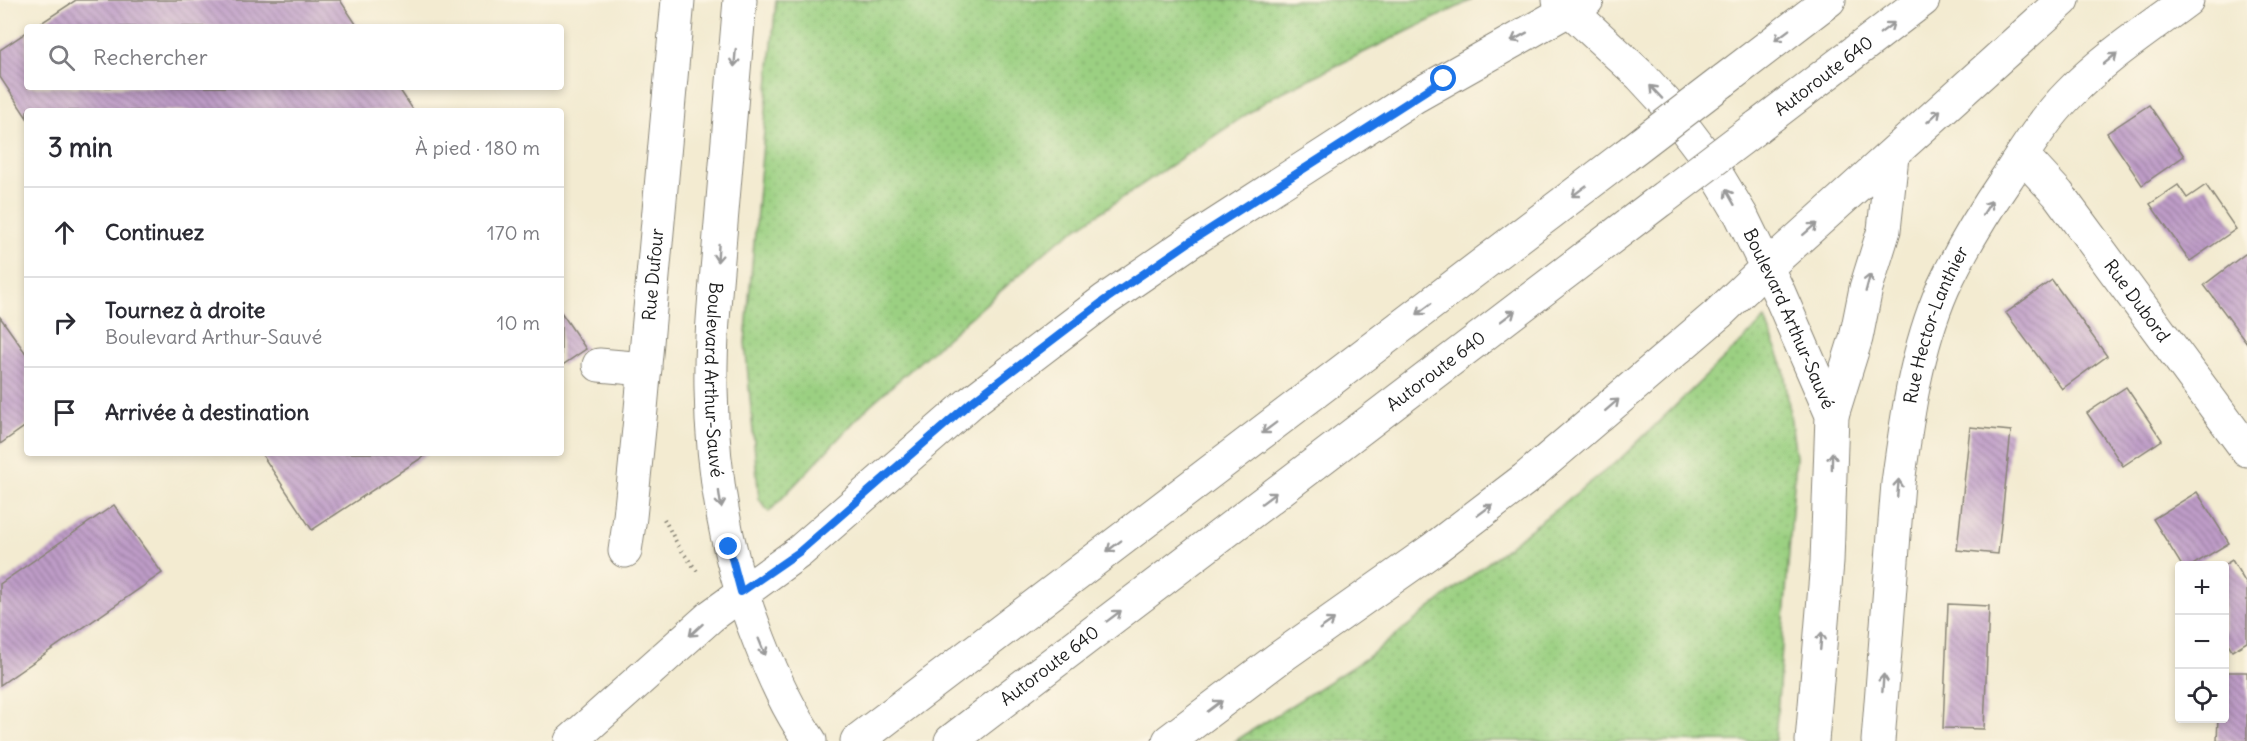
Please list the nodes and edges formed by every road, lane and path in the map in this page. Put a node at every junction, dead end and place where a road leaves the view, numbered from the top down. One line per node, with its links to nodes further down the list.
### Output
1 (678, 0): 12 (main road, Rue Dufour)
2 (740, 0): 16 (main road, Boulevard Arthur-Sauvé, one-way to 16)
3 (1829, 0): 17 (main road, one-way to 17, bridge)
4 (1923, 0): 20 (main road, Autoroute 640, one-way to 4, bridge)
5 (2063, 0): 9 (main road, one-way to 5)
6 (2187, 0): 8 (main road, Rue Hector-Lanthier, one-way to 6)
7 (1572, 3): 10 (main road, Boulevard Arthur-Sauvé, one-way to 7); 16 (main road, one-way to 16)
8 (2022, 155): 14 (main road, Rue Dubord); 23 (main road, Rue Hector-Lanthier, one-way to 8)
9 (1892, 156): 10 (main road, one-way to 9); 13 (main road, one-way to 9)
10 (1766, 268): 13 (main road, Boulevard Arthur-Sauvé); 21 (main road, one-way to 10)
11 (599, 365): 12 (main road)
12 (645, 369): 15 (main road, Rue Dufour)
13 (1832, 415): 22 (main road, Boulevard Arthur-Sauvé, one-way to 13)
14 (2247, 450)
15 (625, 551)
16 (741, 592): 18 (main road, one-way to 18); 19 (main road, Boulevard Arthur-Sauvé, one-way to 19)
17 (867, 734)
18 (571, 741)
19 (810, 741)
20 (951, 741)
21 (1168, 741)
22 (1812, 741)
23 (1878, 741)

